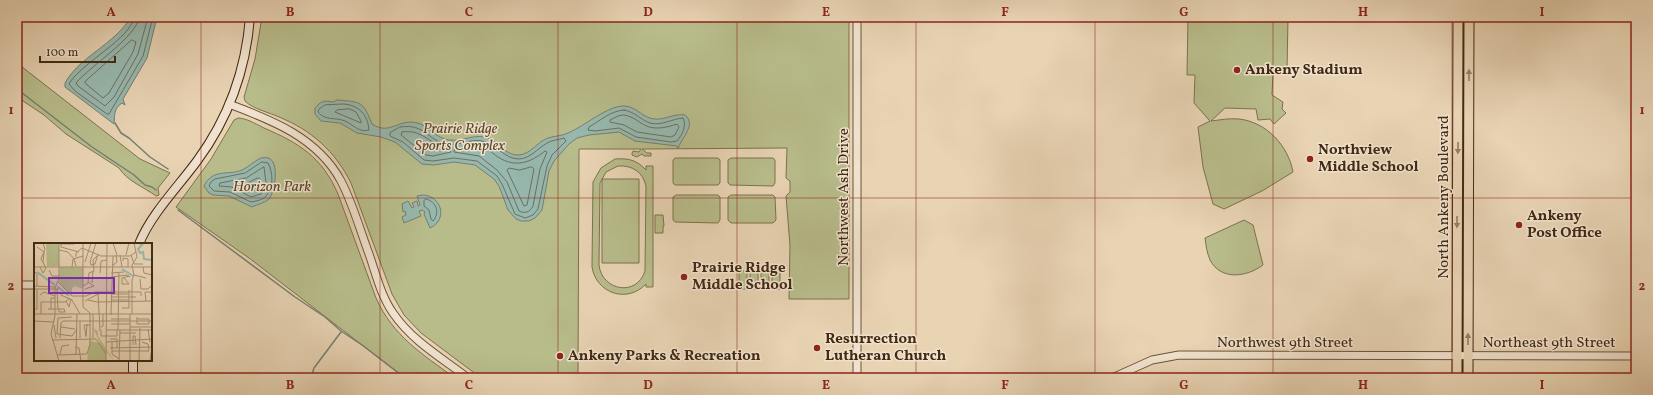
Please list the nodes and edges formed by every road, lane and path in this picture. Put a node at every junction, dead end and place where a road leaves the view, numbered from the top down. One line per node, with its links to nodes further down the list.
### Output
1 (250, 17): 5 (main road)
2 (857, 17): 14 (street, Northwest Ash Drive)
3 (1458, 17): 9 (main road, North Ankeny Boulevard, one-way to 9)
4 (1469, 17): 9 (main road, North Ankeny Boulevard, one-way to 4)
5 (229, 104): 6 (main road); 13 (street)
6 (141, 243)
7 (17, 285): 8 (street)
8 (34, 285)
9 (1463, 356): 10 (street, Northeast 9th Street); 15 (street, Northwest 9th Street); 16 (main road, North Ankeny Boulevard); 17 (main road, North Ankeny Boulevard)
10 (1636, 356)
11 (133, 361): 12 (main road)
12 (133, 378)
13 (468, 378)
14 (857, 378)
15 (1112, 378)
16 (1457, 378)
17 (1468, 378)

